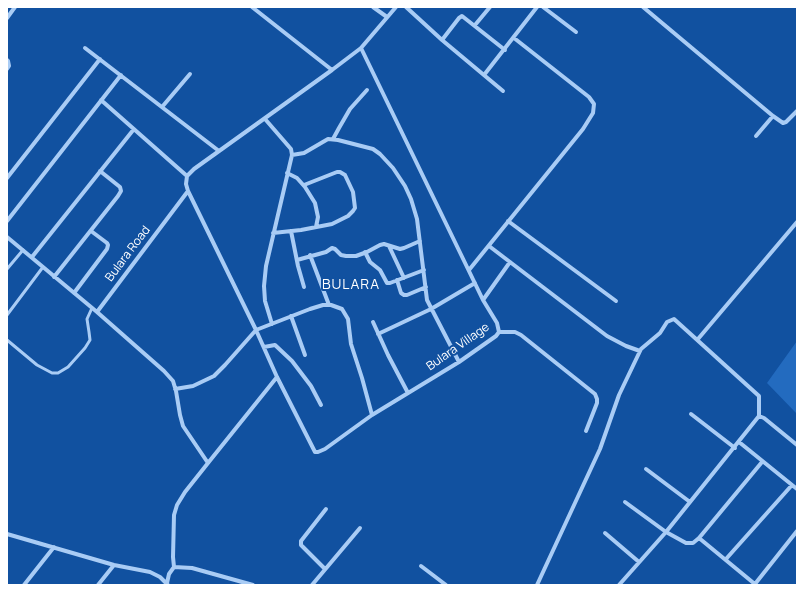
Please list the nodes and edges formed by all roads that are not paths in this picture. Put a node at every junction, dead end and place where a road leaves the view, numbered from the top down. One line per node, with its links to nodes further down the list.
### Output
1 (15, 7): 11 (street)
2 (252, 7): 22 (street)
3 (373, 7): 10 (street)
4 (396, 7): 10 (street)
5 (406, 7): 15 (street)
6 (490, 7): 12 (street)
7 (537, 7): 14 (street)
8 (543, 7): 13 (street)
9 (643, 7): 31 (street)
10 (387, 17): 17 (street)
11 (7, 18)
12 (475, 26): 15 (street); 18 (street)
13 (576, 32)
14 (514, 38): 18 (street); 45 (street)
15 (442, 40): 25 (street)
16 (85, 48): 19 (street)
17 (361, 48): 22 (street); 64 (street, Bulara Village)
18 (505, 50): 25 (street)
19 (100, 59): 24 (street); 41 (street)
20 (7, 60): 21 (street)
21 (7, 69)
22 (332, 70): 32 (street)
23 (190, 74): 29 (street)
24 (121, 75): 28 (street); 29 (street)
25 (484, 75): 27 (street)
26 (367, 90): 35 (street)
27 (503, 91)
28 (100, 100): 33 (street); 44 (street)
29 (162, 107): 36 (street)
30 (796, 114): 31 (street)
31 (773, 116): 34 (street)
32 (264, 119): 36 (street); 37 (street)
33 (134, 129): 38 (street); 40 (street)
34 (756, 136)
35 (333, 139): 37 (street); 52 (street)
36 (219, 151): 40 (street)
37 (292, 155): 39 (street)
38 (100, 171): 48 (street); 58 (street)
39 (288, 172): 42 (street); 50 (street)
40 (187, 176): 43 (street)
41 (7, 178)
42 (304, 185): 47 (street); 47 (street)
43 (188, 191): 77 (street, Bulara Road); 82 (street)
44 (7, 221)
45 (508, 222): 54 (street); 73 (street)
46 (797, 222): 85 (street)
47 (316, 227): 49 (street)
48 (91, 231): 65 (street); 71 (street)
49 (292, 231): 50 (street); 59 (street)
50 (273, 233): 81 (street)
51 (7, 238): 55 (street)
52 (420, 241): 53 (street); 63 (street)
53 (389, 246): 56 (street); 66 (street)
54 (489, 246): 60 (street); 64 (street)
55 (23, 250): 58 (street); 62 (lane)
56 (365, 252): 57 (street); 67 (street)
57 (310, 255): 59 (street); 74 (street)
58 (32, 257): 61 (street)
59 (297, 260): 69 (street)
60 (510, 262): 72 (street); 88 (street)
61 (44, 267): 65 (street); 78 (lane)
62 (7, 269)
63 (424, 270): 66 (street); 70 (street)
64 (469, 270): 68 (street, Bulara Village)
65 (54, 277): 71 (street)
66 (404, 278): 67 (street)
67 (397, 280): 70 (street)
68 (475, 283): 72 (street, Bulara Village); 76 (street)
69 (304, 287)
70 (426, 287): 76 (street)
71 (74, 293): 75 (street)
72 (483, 300): 83 (street, Bulara Village)
73 (616, 301)
74 (329, 305): 79 (street); 96 (street)
75 (92, 308): 77 (street); 86 (lane)
76 (431, 309): 84 (street); 90 (street)
77 (97, 312): 92 (street)
78 (7, 314)
79 (291, 316): 81 (street); 89 (street)
80 (373, 322): 84 (street)
81 (272, 324): 82 (street)
82 (256, 330): 87 (street); 92 (street)
83 (499, 332): 90 (street, Bulara Village); 98 (street)
84 (378, 334): 93 (street)
85 (698, 339): 88 (street); 97 (street)
86 (7, 340)
87 (264, 347): 91 (street); 94 (street)
88 (640, 351): 129 (street)
89 (305, 355)
90 (459, 362): 93 (street, Bulara Village)
91 (277, 377): 96 (street, Bulara Village); 103 (street)
92 (175, 389): 103 (street)
93 (408, 393): 96 (street, Bulara Village)
94 (321, 405)
95 (691, 414): 101 (street)
96 (372, 415)
97 (759, 416): 99 (street); 100 (street)
98 (586, 431)
99 (739, 442): 101 (street); 102 (street)
100 (797, 445)
101 (735, 448): 108 (street)
102 (762, 462): 105 (street); 115 (street)
103 (208, 463): 121 (street)
104 (646, 469): 108 (street)
105 (792, 485): 106 (street); 117 (street)
106 (797, 489)
107 (625, 502): 112 (street)
108 (690, 502): 112 (street)
109 (326, 509): 122 (street)
110 (360, 528): 122 (street)
111 (797, 531): 131 (street)
112 (666, 532): 115 (street); 118 (street)
113 (605, 533): 118 (street)
114 (7, 534): 116 (street)
115 (699, 538): 117 (street)
116 (54, 547): 119 (street); 124 (street)
117 (726, 559): 131 (street)
118 (639, 562): 130 (street)
119 (114, 565): 123 (street); 125 (street)
120 (421, 566): 128 (street)
121 (174, 567): 123 (street); 126 (street)
122 (325, 569): 127 (street)
123 (168, 584)
124 (24, 585)
125 (98, 585)
126 (253, 585)
127 (312, 585)
128 (446, 585)
129 (537, 585)
130 (619, 585)
131 (756, 585)

